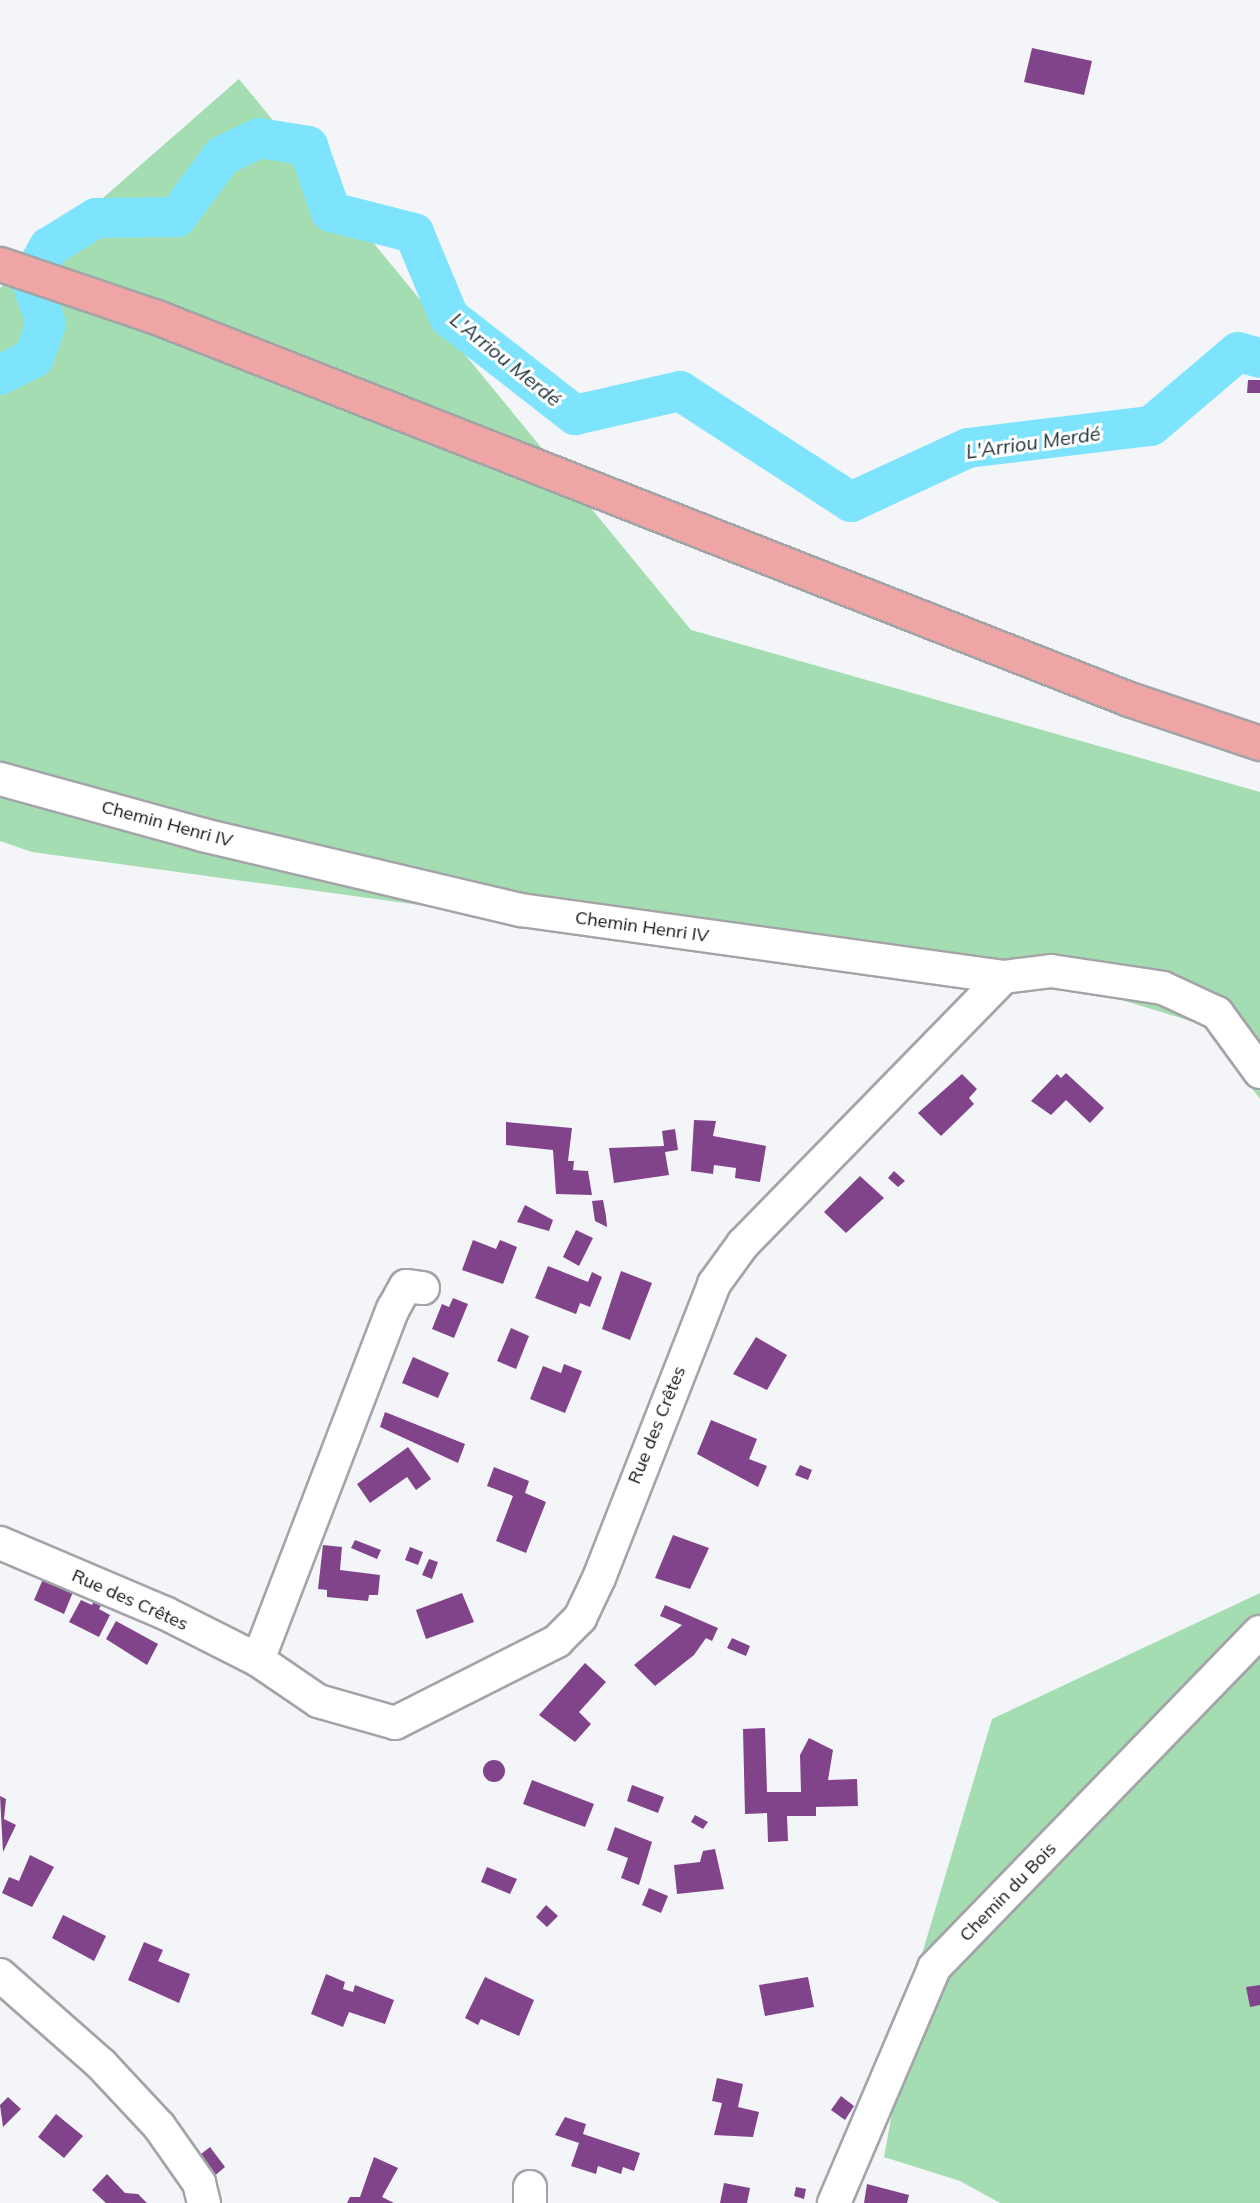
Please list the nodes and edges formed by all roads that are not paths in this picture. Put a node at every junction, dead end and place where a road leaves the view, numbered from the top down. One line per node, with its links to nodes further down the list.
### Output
1 (6, 265): 2 (main road)
2 (1129, 699): 3 (main road); 4 (main road)
3 (1260, 743)
4 (1260, 763)
5 (0, 779): 6 (street, Chemin Henri IV)
6 (1004, 977): 7 (street, Chemin Henri IV); 11 (street, Rue des Crêtes)
7 (1260, 1072)
8 (423, 1288): 11 (street)
9 (0, 1543): 11 (street, Rue des Crêtes)
10 (1260, 1632): 14 (street, Chemin du Bois)
11 (258, 1660)
12 (0, 1975): 13 (street)
13 (204, 2203)
14 (834, 2203)

